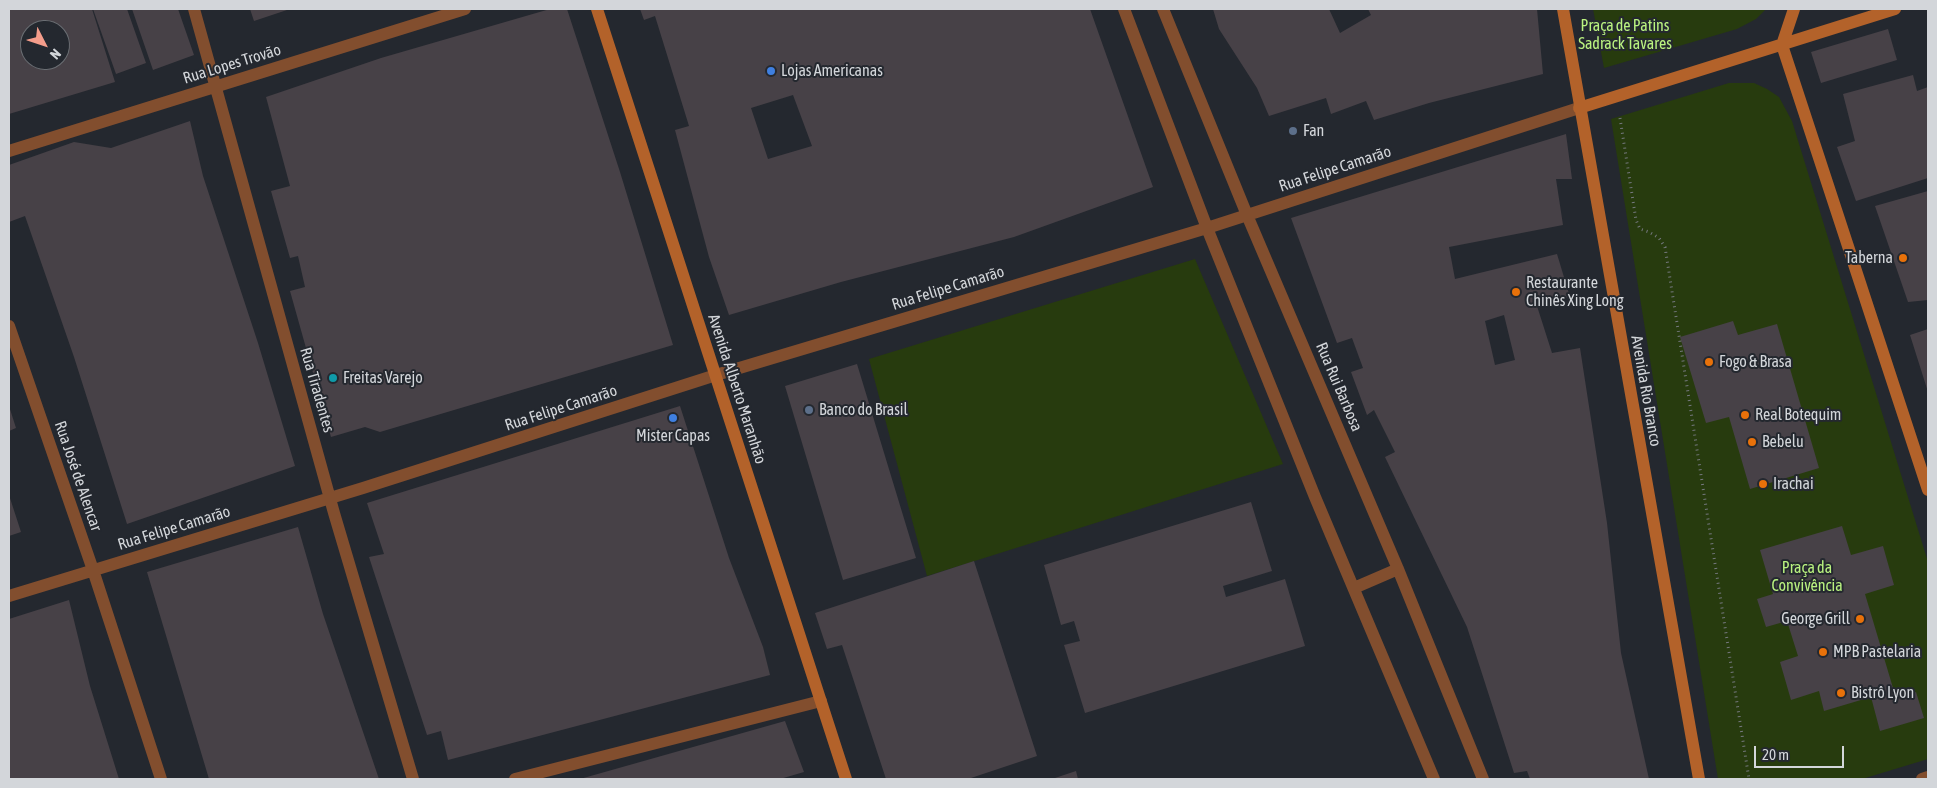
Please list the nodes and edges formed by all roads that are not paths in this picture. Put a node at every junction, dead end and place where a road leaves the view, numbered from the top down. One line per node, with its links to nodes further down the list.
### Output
1 (194, 9): 10 (street, Rua Tiradentes)
2 (466, 9): 10 (street, Rua Lopes Trovão)
3 (597, 9): 16 (main road, Avenida Alberto Maranhão)
4 (1124, 9): 14 (street)
5 (1162, 9): 13 (street, Rua Rui Barbosa)
6 (1563, 9): 11 (main road, Avenida Rio Branco)
7 (1794, 9): 9 (main road)
8 (1895, 9): 9 (main road, Rua Felipe Camarão)
9 (1782, 45): 11 (main road, Rua Felipe Camarão); 17 (main road)
10 (215, 86): 12 (street, Rua Lopes Trovão); 18 (street, Rua Tiradentes)
11 (1579, 108): 13 (street, Rua Felipe Camarão); 31 (main road, Avenida Rio Branco)
12 (9, 151)
13 (1247, 215): 14 (street, Rua Felipe Camarão); 20 (street, Rua Rui Barbosa)
14 (1208, 228): 16 (street, Rua Felipe Camarão); 21 (street)
15 (9, 326): 19 (street, Rua José de Alencar)
16 (716, 376): 18 (street, Rua Felipe Camarão); 23 (main road, Avenida Alberto Maranhão)
17 (1928, 490)
18 (330, 498): 19 (street, Rua Felipe Camarão); 26 (street, Rua Tiradentes)
19 (93, 570): 22 (street, Rua Felipe Camarão); 25 (street, Rua José de Alencar)
20 (1398, 570): 21 (street); 30 (street, Rua Rui Barbosa)
21 (1354, 588): 29 (street)
22 (9, 596)
23 (821, 701): 27 (street); 28 (main road, Avenida Alberto Maranhão)
24 (1928, 777): 32 (street)
25 (161, 779)
26 (413, 779)
27 (515, 779)
28 (846, 779)
29 (1434, 779)
30 (1483, 779)
31 (1699, 779)
32 (1922, 779)

